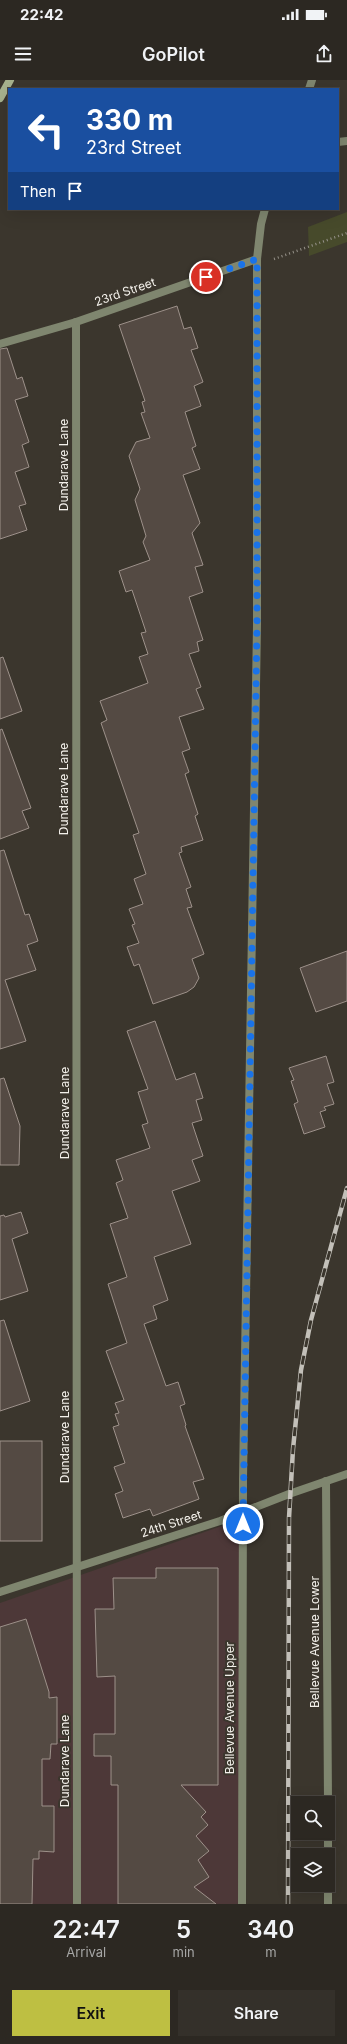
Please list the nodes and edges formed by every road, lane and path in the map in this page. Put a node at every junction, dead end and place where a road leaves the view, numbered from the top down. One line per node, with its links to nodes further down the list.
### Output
1 (10, 80): 2 (main road)
2 (0, 98)
3 (265, 210): 5 (street, Bellevue Avenue Upper)
4 (347, 233): 5 (path)
5 (257, 259): 6 (street, 23rd Street); 10 (street, Bellevue Avenue Upper)
6 (76, 322): 7 (street, 23rd Street); 11 (street, Dundarave Lane)
7 (0, 344)
8 (347, 1474): 9 (street, 24th Street)
9 (326, 1481): 10 (street, 24th Street); 13 (street, Bellevue Avenue Lower)
10 (243, 1512): 11 (street, 24th Street); 16 (street, Bellevue Avenue Upper)
11 (77, 1566): 12 (street, 24th Street); 15 (street, Dundarave Lane)
12 (0, 1592)
13 (328, 1796)
14 (328, 1892): 17 (street)
15 (77, 1904)
16 (242, 1904)
17 (328, 1904)

